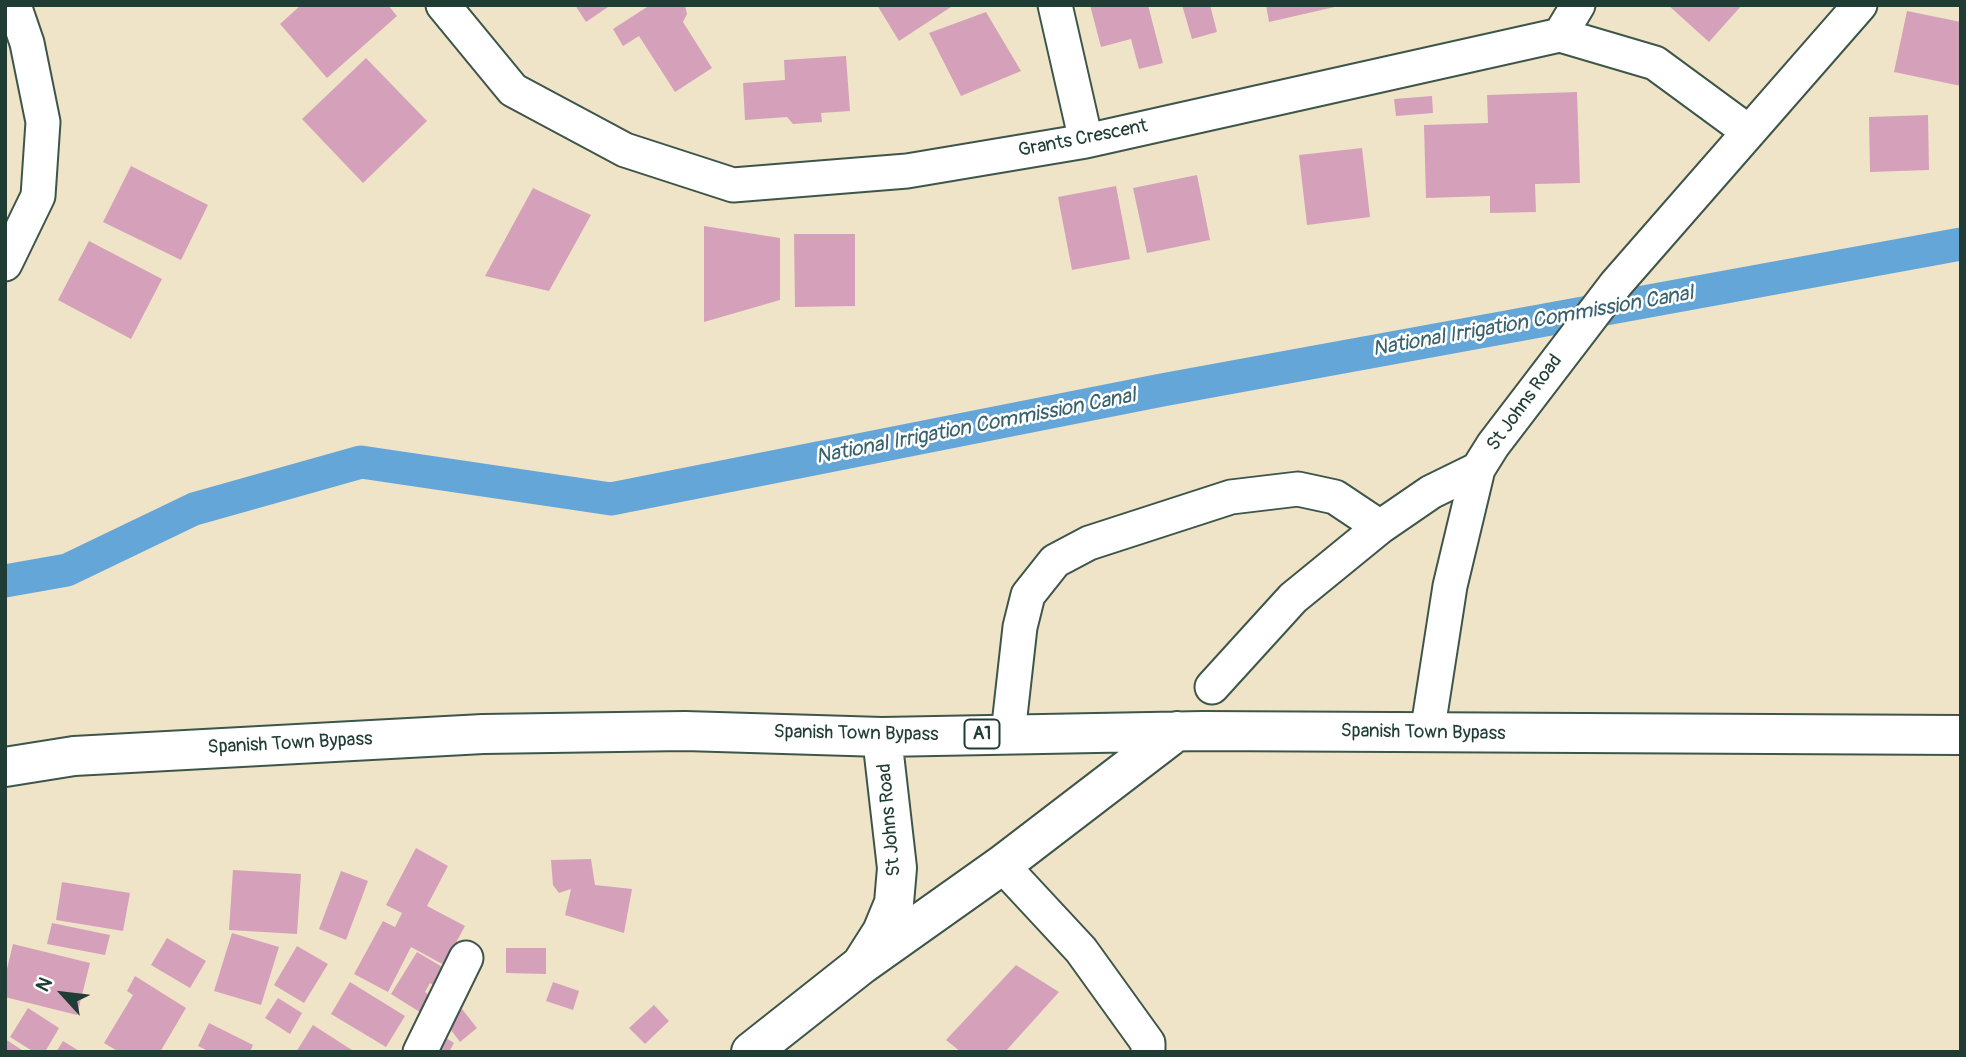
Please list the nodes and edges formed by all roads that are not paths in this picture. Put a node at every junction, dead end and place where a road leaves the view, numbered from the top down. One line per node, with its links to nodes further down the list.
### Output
1 (14, 5): 9 (street)
2 (443, 5): 8 (street, Grants Crescent)
3 (1055, 5): 8 (street)
4 (1578, 5): 6 (street)
5 (1860, 5): 7 (street, St Johns Road)
6 (1560, 35): 7 (street, Grants Crescent); 8 (street, Grants Crescent)
7 (1749, 132): 10 (street, St Johns Road)
8 (1086, 141)
9 (5, 264)
10 (1478, 469): 11 (street); 15 (street, St Johns Road)
11 (1380, 527): 12 (street); 14 (street)
12 (1212, 687)
13 (1177, 731): 14 (main road, Spanish Town Bypass / A1); 15 (main road, Spanish Town Bypass / A1); 19 (main road)
14 (1008, 734): 17 (main road, Spanish Town Bypass / A1)
15 (1427, 734): 16 (main road, Spanish Town Bypass / A1)
16 (1961, 735)
17 (882, 737): 18 (main road, Spanish Town Bypass / A1); 21 (main road, St Johns Road)
18 (5, 767)
19 (1002, 865): 21 (main road); 24 (street)
20 (466, 958): 22 (street)
21 (862, 965): 23 (main road, St Johns Road)
22 (421, 1052)
23 (751, 1052)
24 (1148, 1052)

